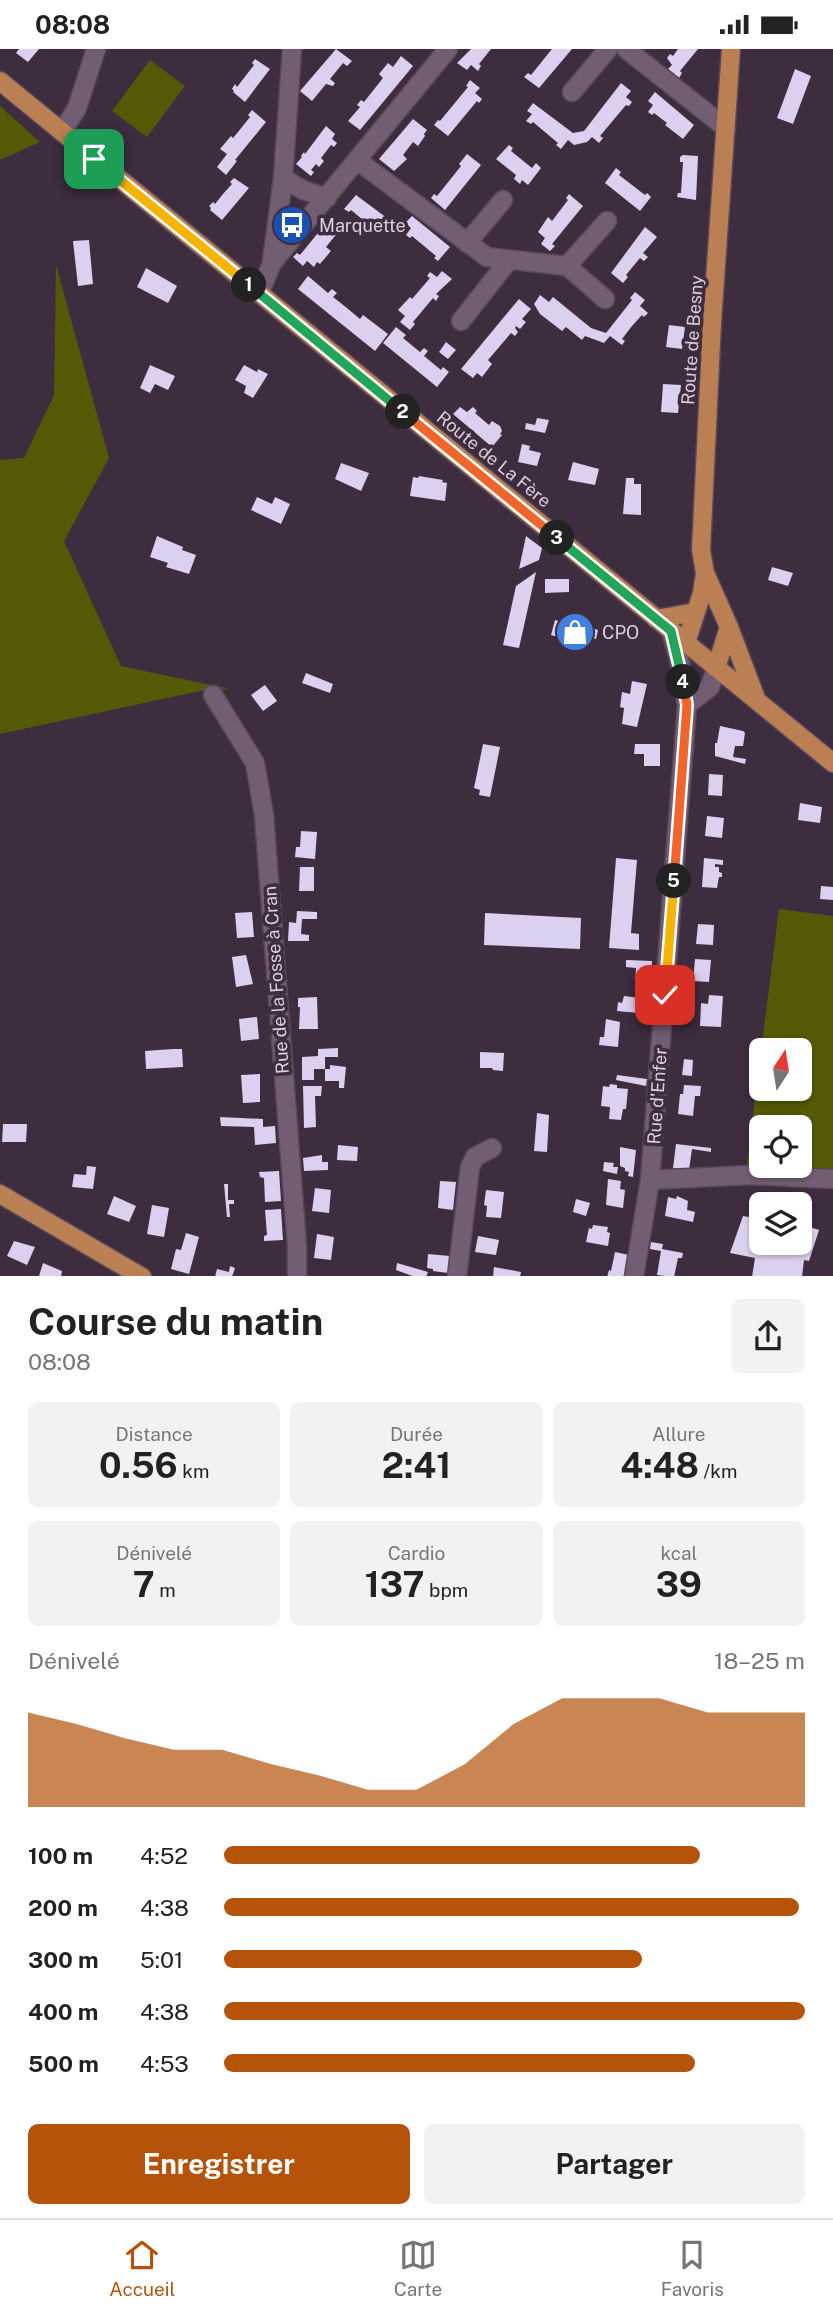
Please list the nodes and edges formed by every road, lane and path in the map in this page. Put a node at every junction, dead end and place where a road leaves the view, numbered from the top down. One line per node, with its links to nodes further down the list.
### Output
1 (96, 49): 10 (street)
2 (448, 49): 11 (street)
3 (608, 49): 8 (street)
4 (626, 49): 9 (street)
5 (731, 49): 9 (main road, Route de Besny)
6 (295, 53): 12 (street)
7 (0, 81): 10 (main road, Route de La Fère)
8 (572, 92)
9 (726, 128): 23 (main road, Route de Besny)
10 (62, 132): 20 (main road, Route de La Fère)
11 (358, 161): 13 (street); 16 (street)
12 (283, 178): 13 (street); 18 (street)
13 (327, 198): 18 (street)
14 (503, 200): 16 (street)
15 (607, 221): 19 (street)
16 (467, 243): 17 (street)
17 (509, 260): 19 (street); 22 (street)
18 (272, 263): 20 (street)
19 (567, 266): 21 (street)
20 (257, 292): 25 (main road, Route de La Fère)
21 (605, 299)
22 (461, 321)
23 (705, 573): 24 (main road); 26 (main road, Route de Besny)
24 (696, 613): 25 (main road); 28 (main road)
25 (656, 619): 27 (main road, Route de La Fère)
26 (729, 627): 30 (main road); 34 (main road, Route de Besny)
27 (671, 631): 28 (main road, Route de La Fère); 29 (street, Rue d'Enfer)
28 (686, 643): 29 (street); 30 (main road, Route de La Fère)
29 (680, 663): 35 (street, Rue d'Enfer)
30 (716, 668): 31 (main road, Route de La Fère); 32 (street)
31 (738, 685): 32 (street); 34 (main road, Route de La Fère)
32 (710, 687): 35 (street)
33 (213, 695): 42 (street, Rue de la Fosse à Cran)
34 (757, 701): 36 (main road, Route de La Fère)
35 (687, 705): 39 (street, Rue d'Enfer)
36 (833, 763)
37 (492, 1148): 43 (street)
38 (833, 1179): 39 (street)
39 (650, 1180): 44 (street, Rue d'Enfer)
40 (0, 1194): 41 (main road)
41 (142, 1276)
42 (296, 1276)
43 (457, 1276)
44 (635, 1276)

